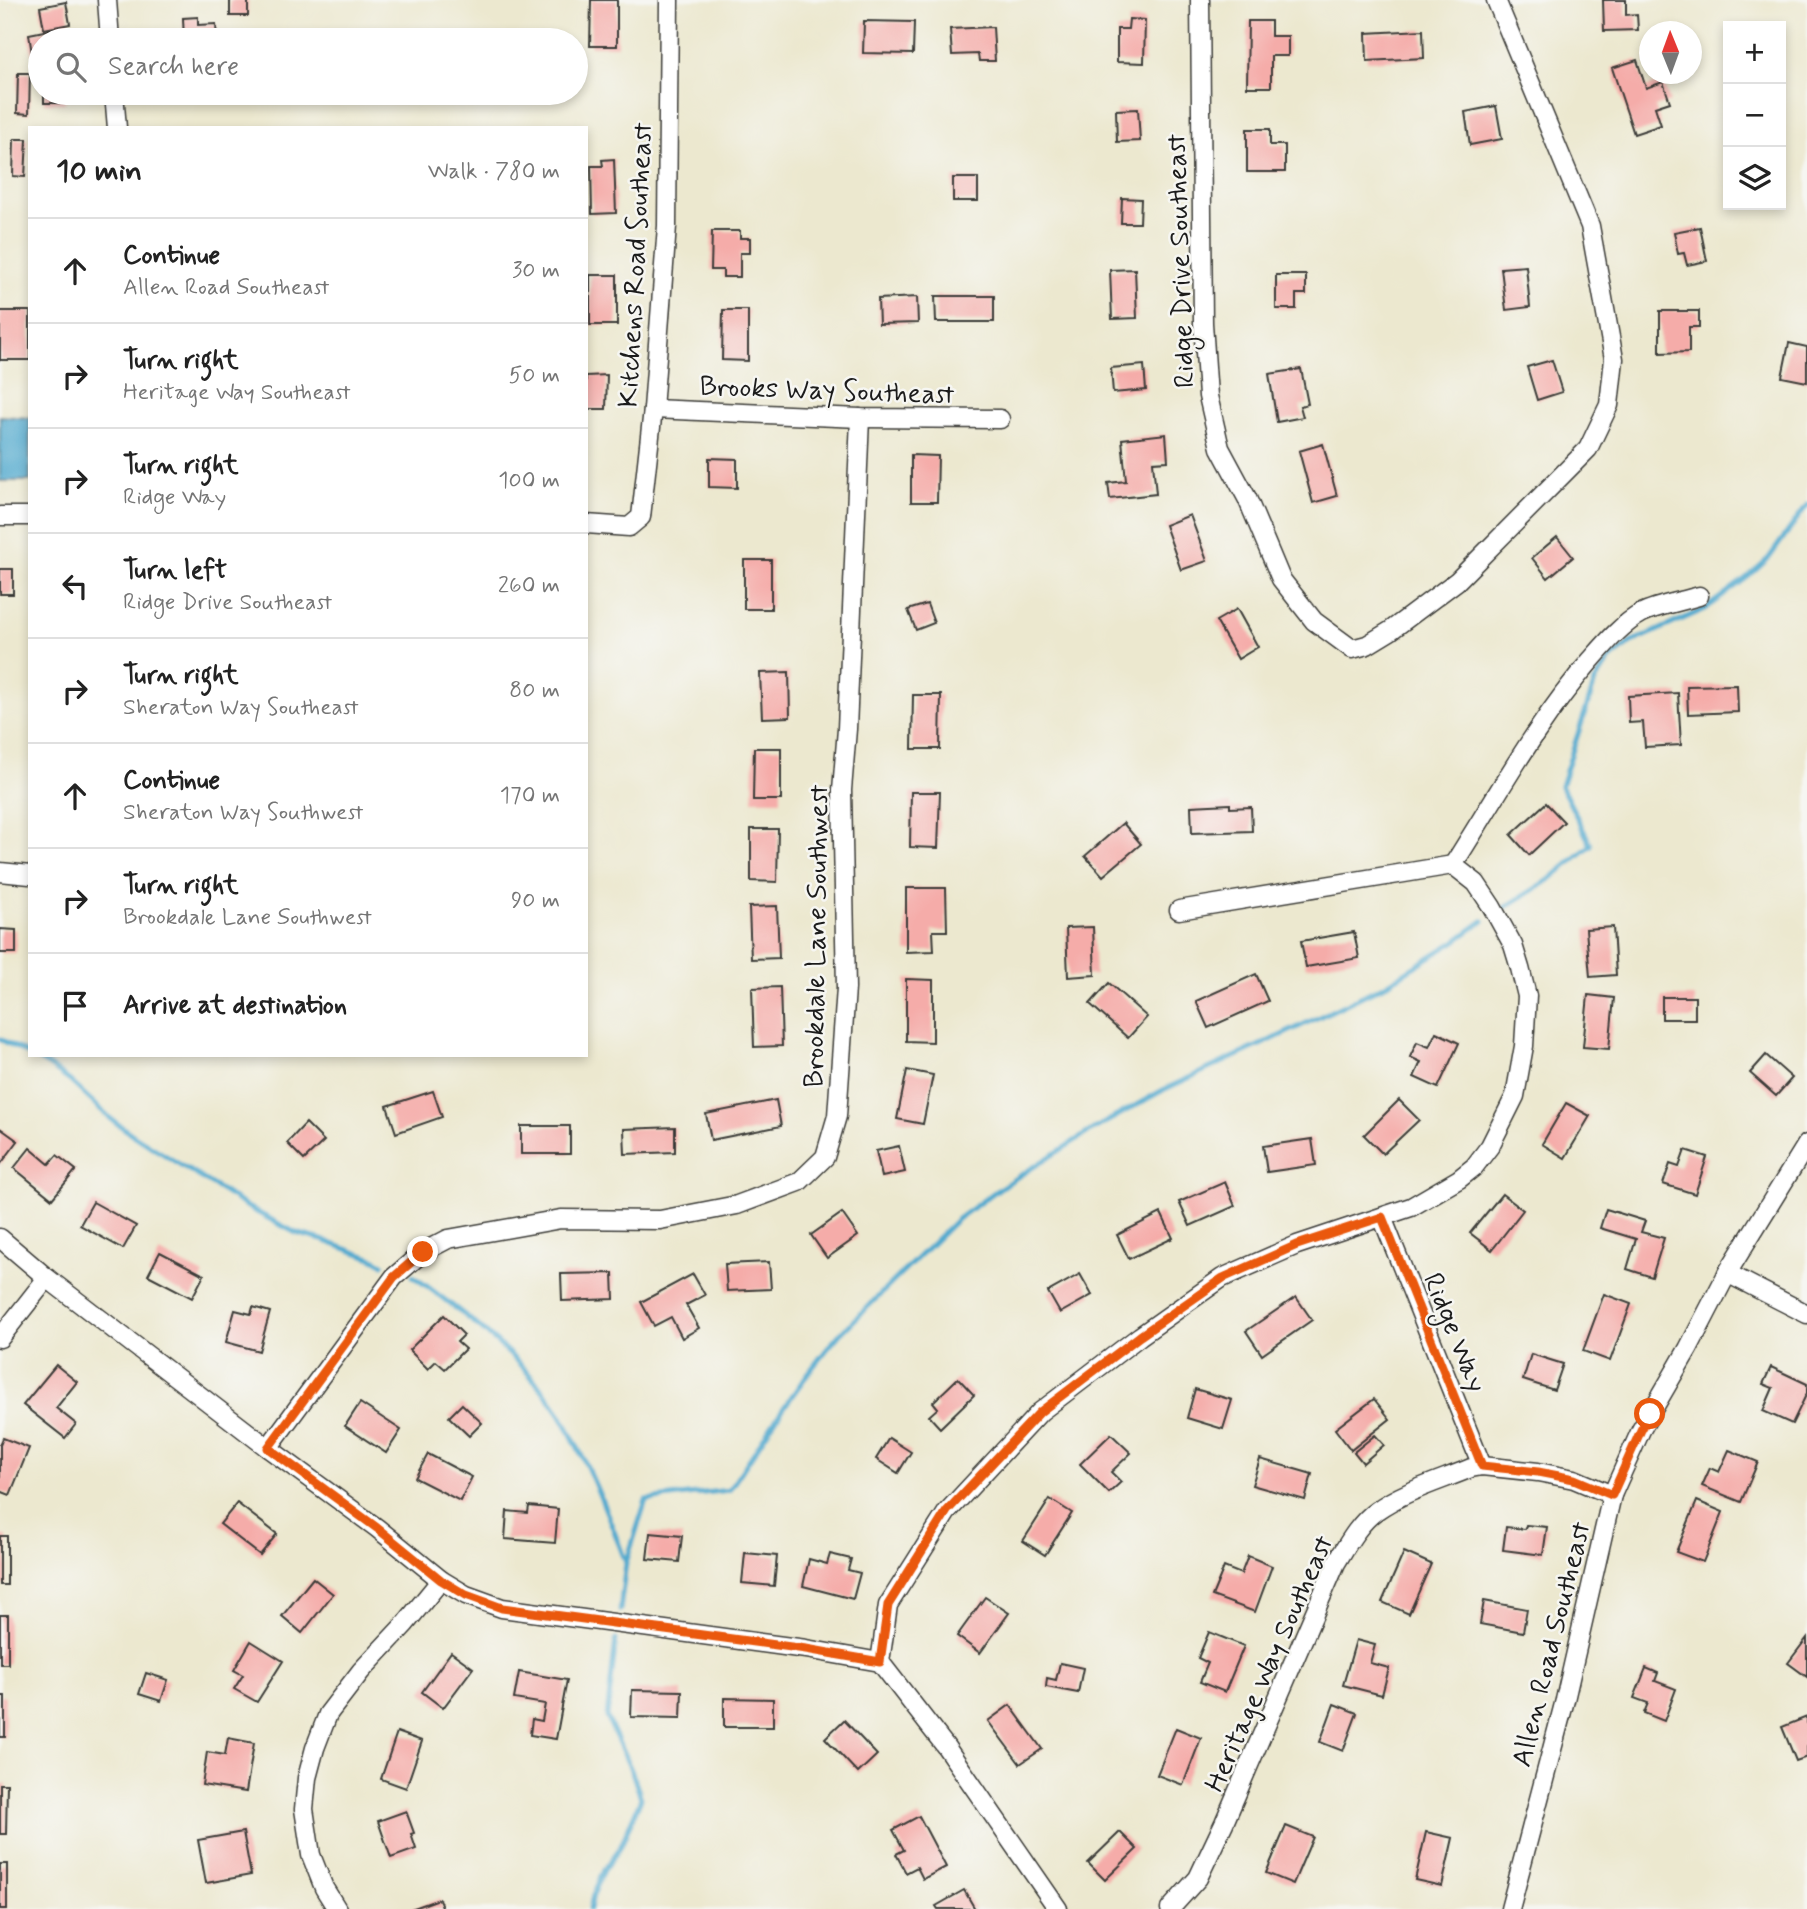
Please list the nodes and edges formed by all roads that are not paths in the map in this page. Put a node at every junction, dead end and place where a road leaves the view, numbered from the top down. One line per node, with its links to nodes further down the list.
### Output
1 (107, 0): 5 (street)
2 (669, 0): 8 (street, Kitchens Road Southeast)
3 (1200, 0): 4 (street, Ridge Drive Southeast)
4 (1496, 0)
5 (109, 28)
6 (115, 105): 7 (street)
7 (117, 126)
8 (653, 409): 9 (street, Brooks Way Southeast); 13 (street, Kitchens Road Southeast)
9 (860, 418): 10 (street, Brooks Way Southeast); 26 (street, Brookdale Lane Southwest)
10 (1000, 419)
11 (0, 516): 12 (street)
12 (28, 516)
13 (588, 524)
14 (1699, 596): 15 (street)
15 (1454, 865): 18 (street); 20 (street)
16 (0, 872): 17 (street)
17 (28, 875)
18 (1179, 909)
19 (1807, 1144): 22 (street, Allen Road Southeast)
20 (1382, 1217): 27 (street, Ridge Way); 30 (street)
21 (0, 1238): 23 (street)
22 (1727, 1273): 24 (street); 28 (street, Allen Road Southeast)
23 (47, 1278): 25 (street); 26 (street)
24 (1807, 1314)
25 (0, 1338)
26 (268, 1448): 29 (street)
27 (1482, 1466): 28 (street, Heritage Way Southeast); 33 (street, Heritage Way Southeast)
28 (1612, 1495): 34 (street, Allen Road Southeast)
29 (441, 1580): 30 (street); 31 (street)
30 (880, 1662): 32 (street)
31 (337, 1909)
32 (1058, 1909)
33 (1170, 1909)
34 (1510, 1909)

